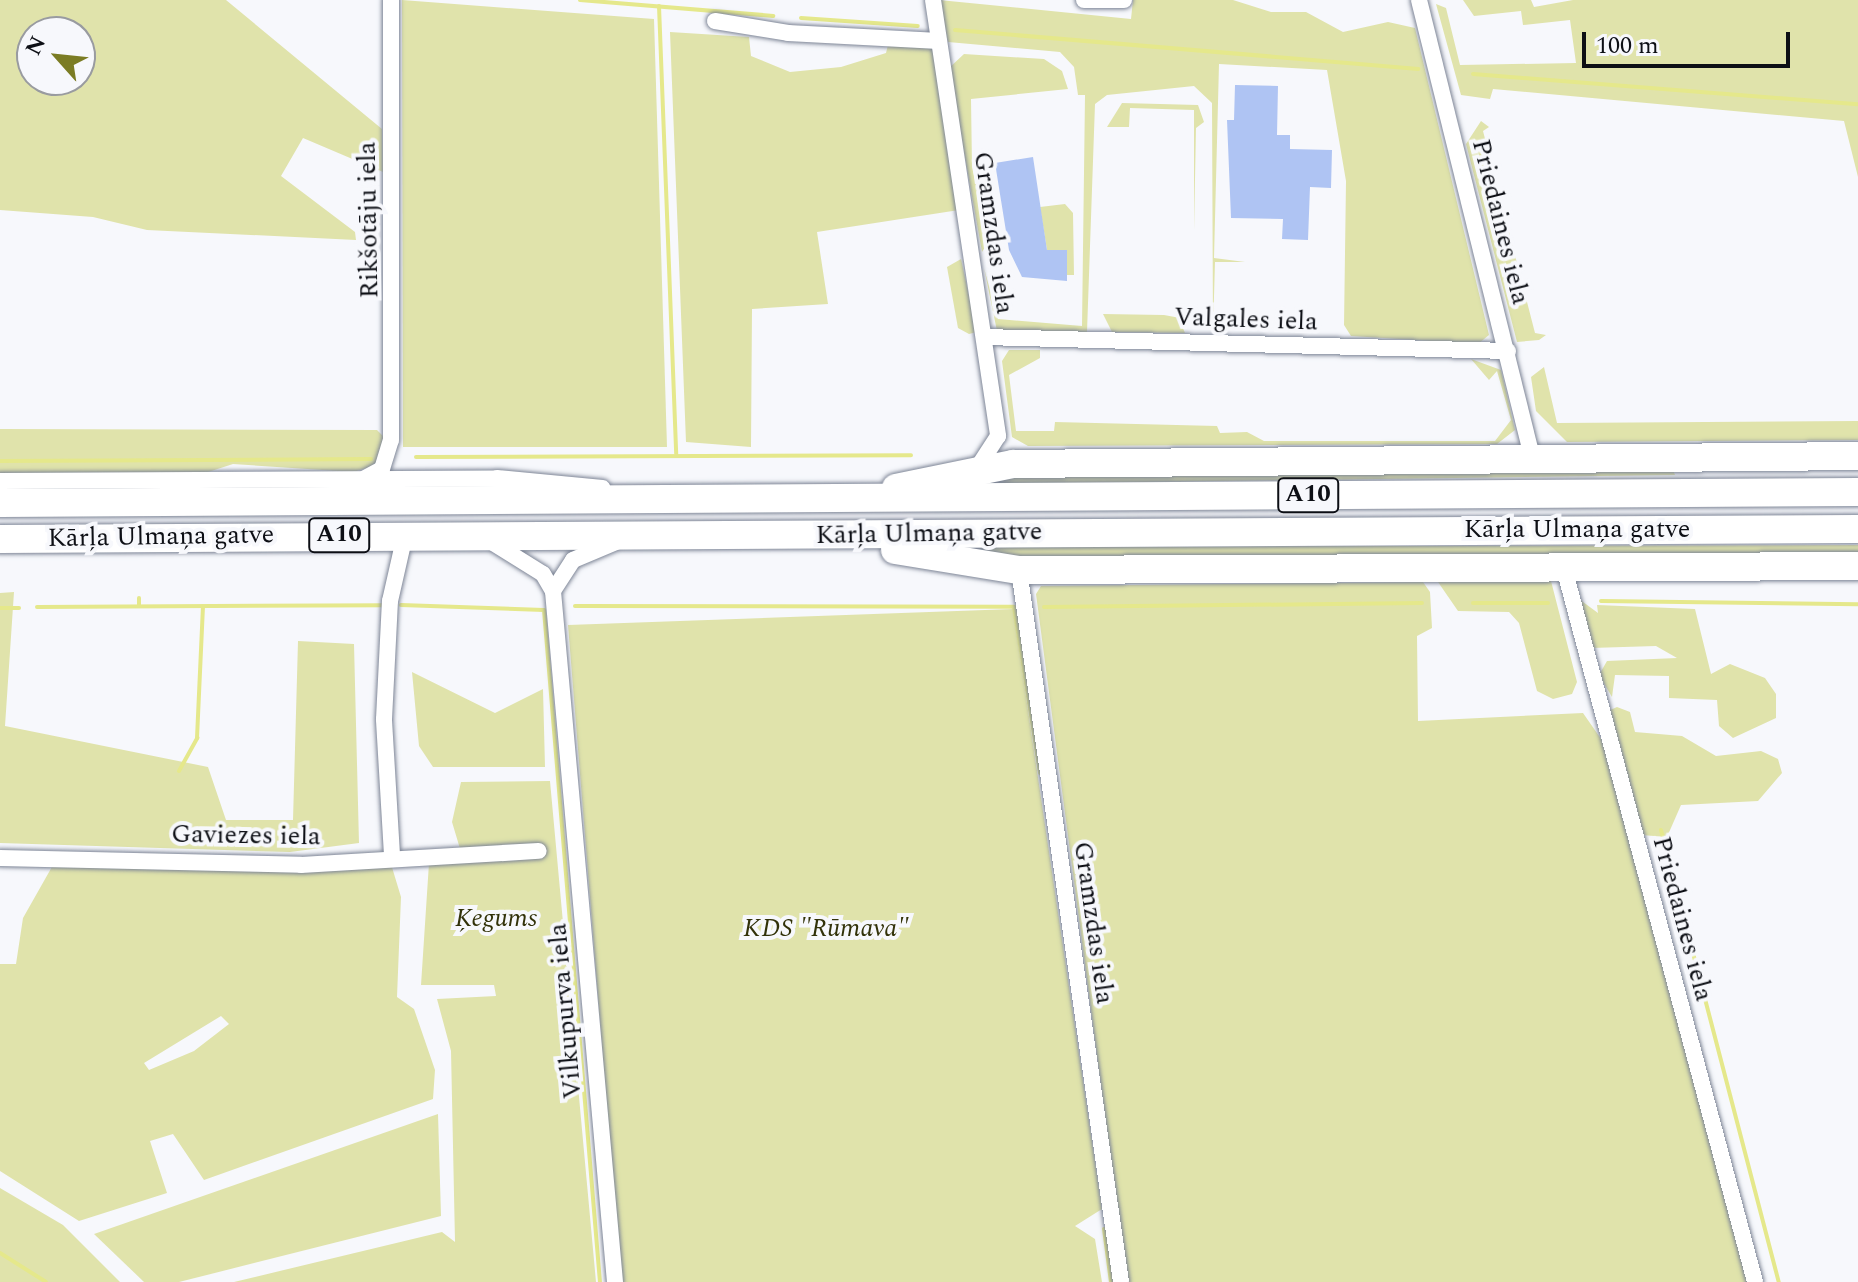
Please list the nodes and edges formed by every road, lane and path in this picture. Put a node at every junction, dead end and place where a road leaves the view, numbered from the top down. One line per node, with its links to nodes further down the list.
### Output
1 (391, 0): 10 (street, Rikšotāju iela)
2 (933, 0): 7 (street, Gramzdas iela)
3 (1084, 0): 4 (street)
4 (1124, 0)
5 (1419, 0): 9 (street, Priedaines iela)
6 (715, 21): 7 (street)
7 (939, 41): 8 (street, Gramzdas iela)
8 (984, 337): 9 (street, Valgales iela); 14 (street, Gramzdas iela)
9 (1508, 351): 13 (street, Priedaines iela)
10 (391, 440): 15 (street); 16 (street)
11 (1621, 456): 12 (highway); 13 (highway); 19 (highway)
12 (1858, 456)
13 (1532, 457): 14 (highway)
14 (978, 467): 21 (highway)
15 (424, 479): 16 (street); 20 (street)
16 (355, 480): 17 (street)
17 (0, 481)
18 (1858, 492): 19 (highway, Kārļa Ulmaņa gatve / A10)
19 (1752, 493): 21 (highway, Kārļa Ulmaņa gatve / A10)
20 (660, 498): 21 (highway, Kārļa Ulmaņa gatve / A10); 22 (highway, Kārļa Ulmaņa gatve / A10)
21 (864, 498)
22 (0, 503)
23 (1858, 529): 27 (highway, Kārļa Ulmaņa gatve / A10)
24 (633, 534): 26 (highway, Kārļa Ulmaņa gatve / A10); 27 (highway, Kārļa Ulmaņa gatve / A10); 32 (street)
25 (405, 535): 26 (highway, Kārļa Ulmaņa gatve / A10); 28 (highway, Kārļa Ulmaņa gatve / A10); 34 (street)
26 (480, 535): 32 (street)
27 (726, 536): 31 (highway)
28 (0, 539)
29 (1858, 566): 30 (highway)
30 (1564, 568): 31 (highway); 38 (street, Priedaines iela)
31 (1019, 570): 37 (street, Gramzdas iela)
32 (553, 591): 36 (street, Vilkupurva iela)
33 (539, 851): 34 (street, Gaviezes iela)
34 (392, 855): 35 (street, Gaviezes iela)
35 (0, 858)
36 (615, 1282)
37 (1121, 1282)
38 (1755, 1282)

